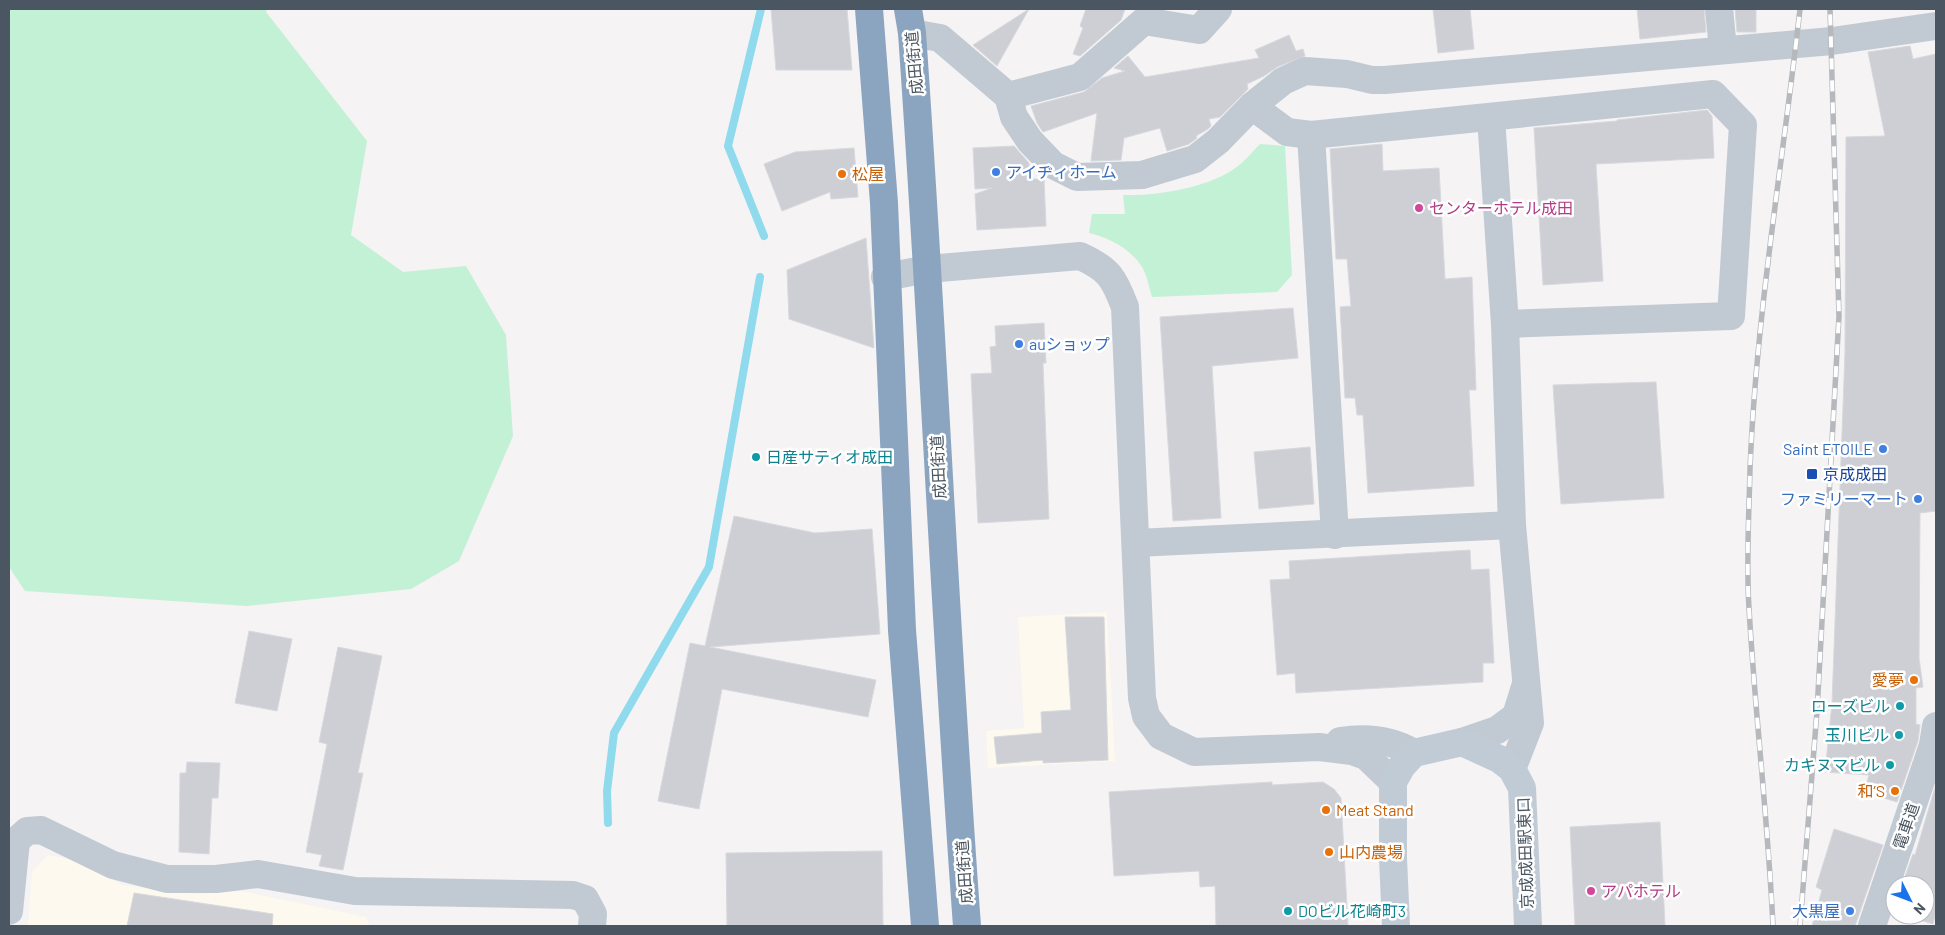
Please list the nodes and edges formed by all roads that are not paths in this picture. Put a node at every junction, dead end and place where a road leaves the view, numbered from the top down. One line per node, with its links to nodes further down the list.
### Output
1 (868, 9): 12 (highway)
2 (1218, 9): 7 (street)
3 (1719, 9): 6 (street)
4 (910, 21): 7 (street); 11 (highway, 成田街道)
5 (1936, 26): 6 (street)
6 (1723, 49): 8 (street)
7 (1008, 96): 8 (street)
8 (1252, 106): 10 (street)
9 (1491, 117): 10 (street); 13 (street); 13 (street)
10 (1311, 135): 15 (street)
11 (928, 270): 12 (street); 16 (street); 27 (highway, 成田街道)
12 (885, 277): 26 (highway)
13 (1505, 324): 14 (street)
14 (1512, 525): 15 (street); 17 (street)
15 (1335, 535): 16 (street)
16 (1136, 543): 20 (street)
17 (1526, 683): 19 (street); 22 (street)
18 (1935, 740): 30 (street, 電車道)
19 (1462, 742): 21 (street); 22 (street)
20 (1319, 747): 21 (street); 23 (street)
21 (1414, 753): 23 (street)
22 (1512, 769): 29 (street, 京成成田駅東口)
23 (1393, 782): 28 (street)
24 (9, 905): 25 (street)
25 (592, 926)
26 (926, 926)
27 (967, 926)
28 (1396, 926)
29 (1528, 926)
30 (1872, 926)

